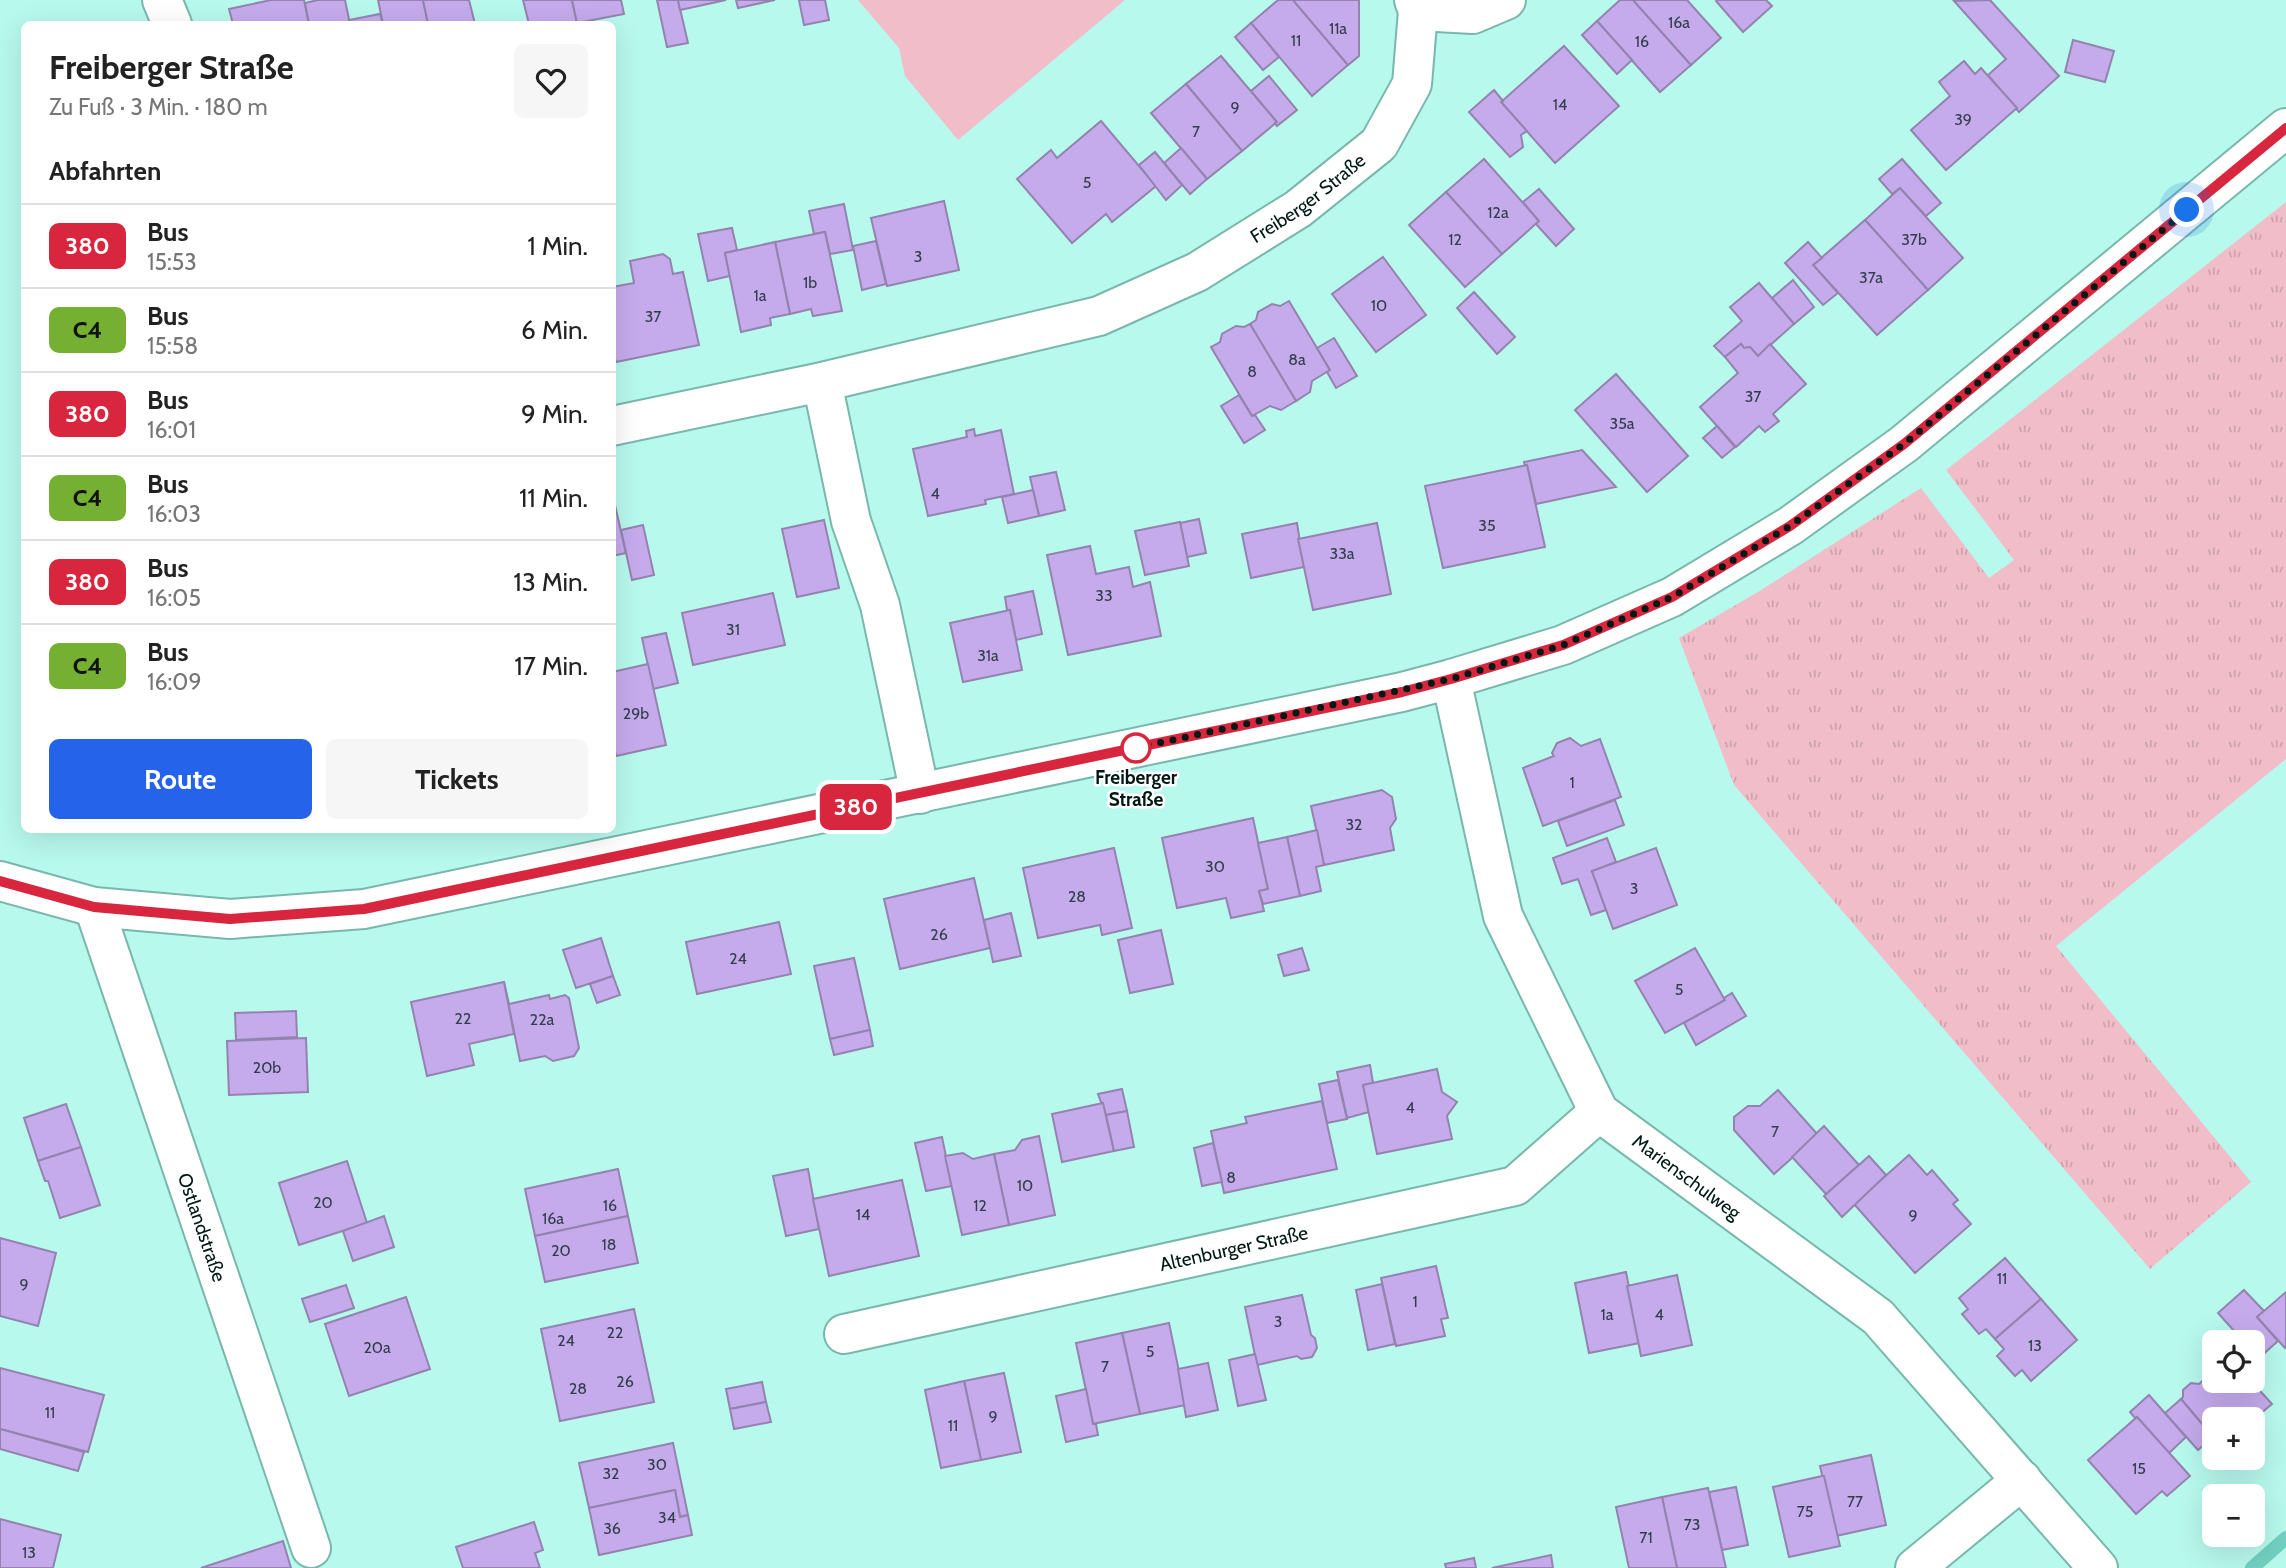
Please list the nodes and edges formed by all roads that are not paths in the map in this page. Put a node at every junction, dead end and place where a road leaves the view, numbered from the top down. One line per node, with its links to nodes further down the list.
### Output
1 (162, 0): 4 (street)
2 (1506, 0): 3 (street, Freiberger Straße)
3 (1416, 6): 6 (street, Freiberger Straße)
4 (171, 21)
5 (2286, 128): 8 (street)
6 (822, 382): 7 (street, Freiberger Straße); 9 (street)
7 (616, 425)
8 (1451, 679): 9 (street); 12 (street, Marienschulweg)
9 (919, 794): 11 (street)
10 (0, 881): 11 (street)
11 (94, 907): 15 (street, Ostlandstraße)
12 (1599, 1112): 13 (street, Altenburger Straße); 14 (street, Marienschulweg)
13 (844, 1334)
14 (2022, 1480): 16 (street); 17 (street, Marienschulweg)
15 (311, 1548)
16 (1915, 1568)
17 (2098, 1568)

